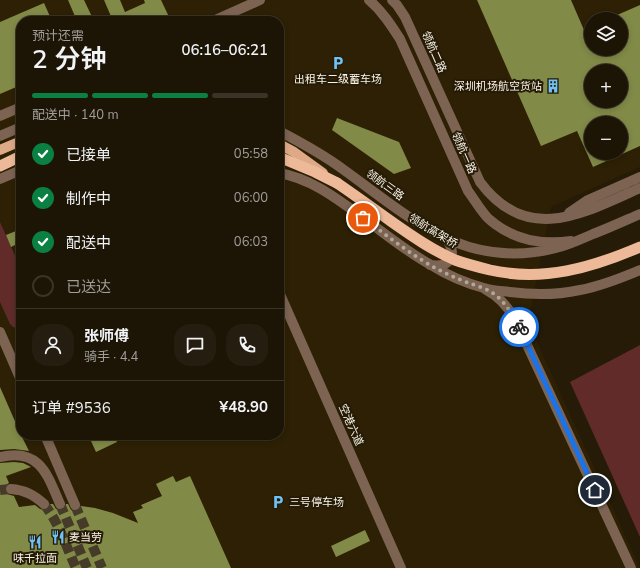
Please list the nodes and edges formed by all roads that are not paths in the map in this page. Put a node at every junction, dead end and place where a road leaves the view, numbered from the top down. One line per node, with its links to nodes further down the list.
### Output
1 (260, 0): 4 (street)
2 (369, 0): 28 (street, 领航一路)
3 (392, 0): 27 (street, 领航二路)
4 (224, 16)
5 (16, 108): 6 (street)
6 (0, 116)
7 (16, 129): 9 (street)
8 (284, 134): 17 (street, 领航三路)
9 (0, 136)
10 (16, 143): 12 (main road)
11 (284, 147): 22 (main road, 领航高架桥)
12 (0, 150)
13 (16, 158): 15 (highway)
14 (284, 159): 22 (highway)
15 (0, 166)
16 (16, 172): 20 (street)
17 (348, 172): 21 (street, 领航三路); 24 (street)
18 (284, 174): 24 (street)
19 (640, 177): 27 (street)
20 (0, 179)
21 (356, 179): 25 (street); 29 (street, 领航三路)
22 (338, 183): 30 (highway, 领航高架桥, bridge)
23 (640, 188): 27 (street, 领航二路)
24 (333, 196): 25 (street)
25 (342, 203): 31 (street)
26 (640, 214): 28 (street, 领航三路)
27 (562, 218)
28 (592, 235): 29 (street, 领航三路)
29 (445, 237): 31 (street)
30 (640, 247)
31 (430, 265): 33 (street)
32 (640, 270): 33 (street)
33 (485, 288): 44 (street)
34 (284, 303): 43 (street, 空港六道)
35 (0, 332): 36 (street)
36 (16, 369)
37 (47, 440): 42 (street)
38 (0, 457): 41 (street)
39 (11, 489): 40 (street)
40 (44, 504)
41 (60, 504)
42 (76, 505)
43 (401, 568)
44 (631, 568)

